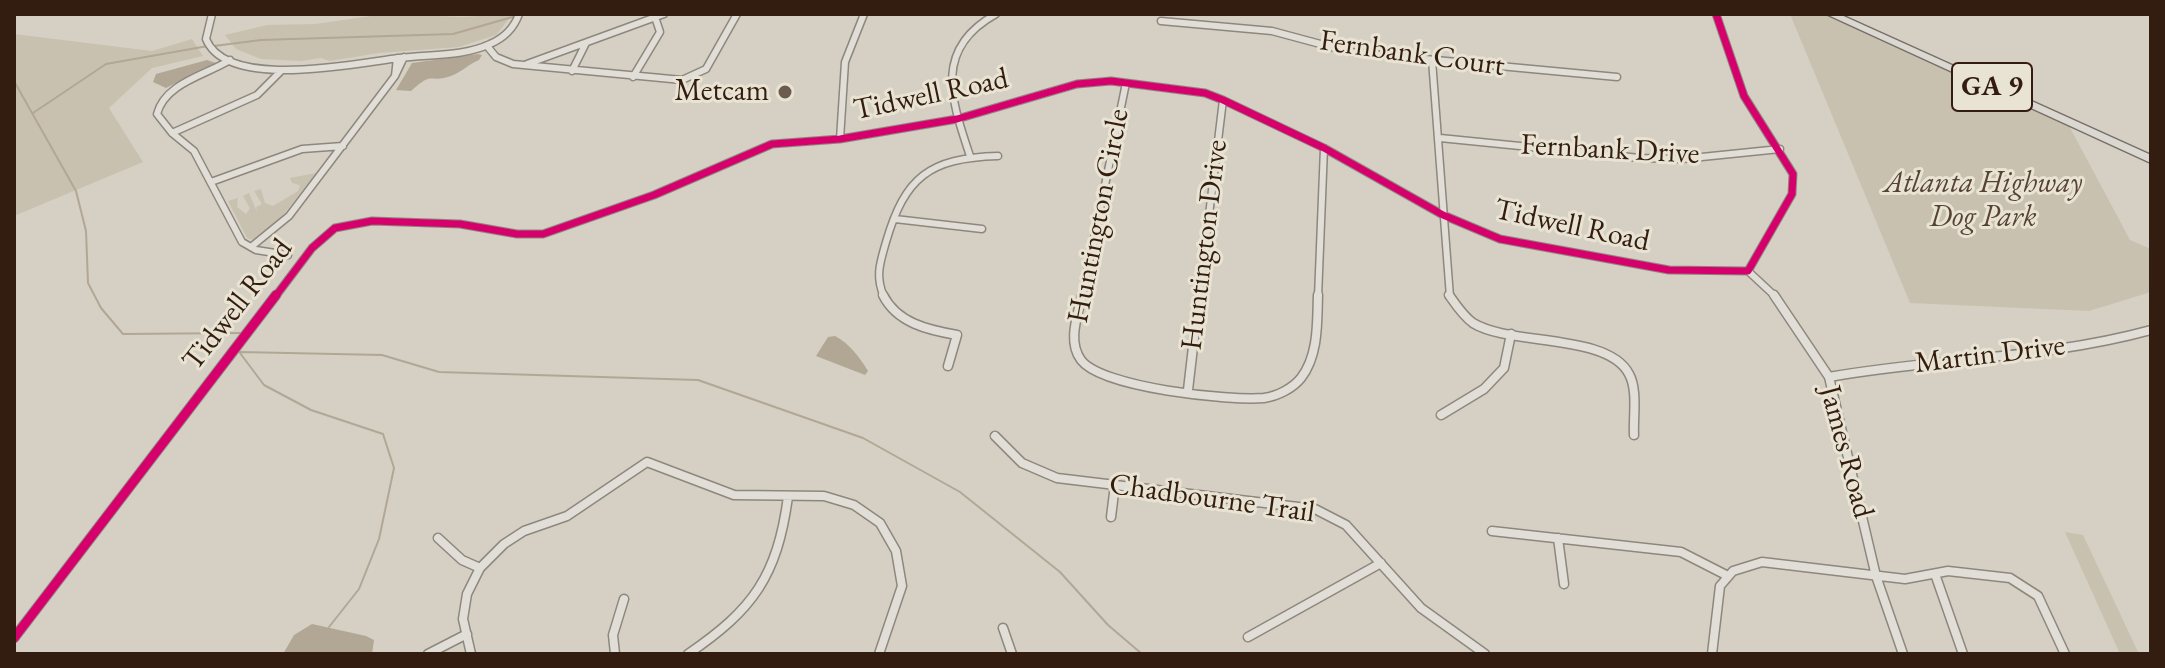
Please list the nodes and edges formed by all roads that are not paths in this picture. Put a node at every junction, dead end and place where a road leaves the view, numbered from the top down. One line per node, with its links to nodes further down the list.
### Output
1 (664, 14): 10 (street)
2 (737, 14): 20 (street)
3 (864, 14): 27 (street)
4 (996, 14): 24 (street)
5 (1716, 14): 30 (street)
6 (1831, 14): 34 (main road, GA 9)
7 (1843, 14): 31 (main road, GA 9)
8 (215, 16): 15 (street)
9 (518, 17): 13 (street)
10 (655, 17): 12 (street); 20 (street)
11 (1161, 21): 16 (street, Fernbank Court)
12 (586, 43): 17 (street); 19 (street)
13 (487, 46): 14 (street); 17 (street)
14 (400, 58): 18 (street); 28 (street)
15 (230, 60): 18 (street); 25 (street)
16 (1432, 60): 21 (street, Fernbank Court); 26 (street)
17 (522, 66): 19 (street)
18 (278, 70): 25 (street)
19 (572, 71): 20 (street)
20 (633, 77)
21 (1617, 77)
22 (1126, 83): 23 (street, Tidwell Road); 24 (street, Tidwell Road); 46 (street, Huntington Circle)
23 (1223, 100): 29 (street, Tidwell Road); 46 (street, Huntington Drive)
24 (957, 119): 27 (street, Tidwell Road); 32 (street)
25 (172, 133): 35 (street)
26 (1440, 138): 30 (street, Fernbank Drive); 36 (street)
27 (840, 139): 66 (street, Tidwell Road)
28 (343, 146): 35 (street); 39 (street)
29 (1324, 148): 36 (street, Tidwell Road); 46 (street, Huntington Circle)
30 (1780, 149): 41 (street)
31 (2151, 152)
32 (970, 156): 33 (street); 37 (street)
33 (998, 156)
34 (2151, 159)
35 (211, 182): 39 (street)
36 (1443, 215): 41 (street, Tidwell Road); 43 (street)
37 (895, 219): 38 (street); 44 (street)
38 (982, 229)
39 (251, 247): 40 (street)
40 (288, 255)
41 (1748, 271): 45 (street, James Road)
42 (2151, 330): 45 (street, Martin Drive)
43 (1511, 334): 47 (street); 48 (street)
44 (948, 366)
45 (1829, 377): 60 (street, James Road)
46 (1188, 390)
47 (1441, 415)
48 (1634, 435)
49 (995, 436): 50 (street, Chadbourne Trail)
50 (1115, 485): 52 (street); 56 (street, Chadbourne Trail)
51 (788, 497): 57 (street); 71 (street); 72 (street)
52 (1111, 517)
53 (1492, 531): 55 (street)
54 (438, 538): 57 (street)
55 (1558, 538): 59 (street); 61 (street)
56 (1381, 563): 65 (street); 74 (street, Chadbourne Trail)
57 (480, 568): 64 (street)
58 (1935, 574): 60 (street); 76 (street); 77 (street)
59 (1726, 575): 60 (street); 67 (street)
60 (1876, 576): 75 (street, James Road)
61 (1564, 584)
62 (624, 599): 70 (street)
63 (1003, 628): 73 (street)
64 (467, 634): 68 (street); 69 (street)
65 (1248, 637)
66 (14, 638)
67 (1713, 653)
68 (428, 654)
69 (471, 654)
70 (615, 654)
71 (688, 654)
72 (879, 654)
73 (1012, 654)
74 (1485, 654)
75 (1903, 654)
76 (1963, 654)
77 (2065, 654)

